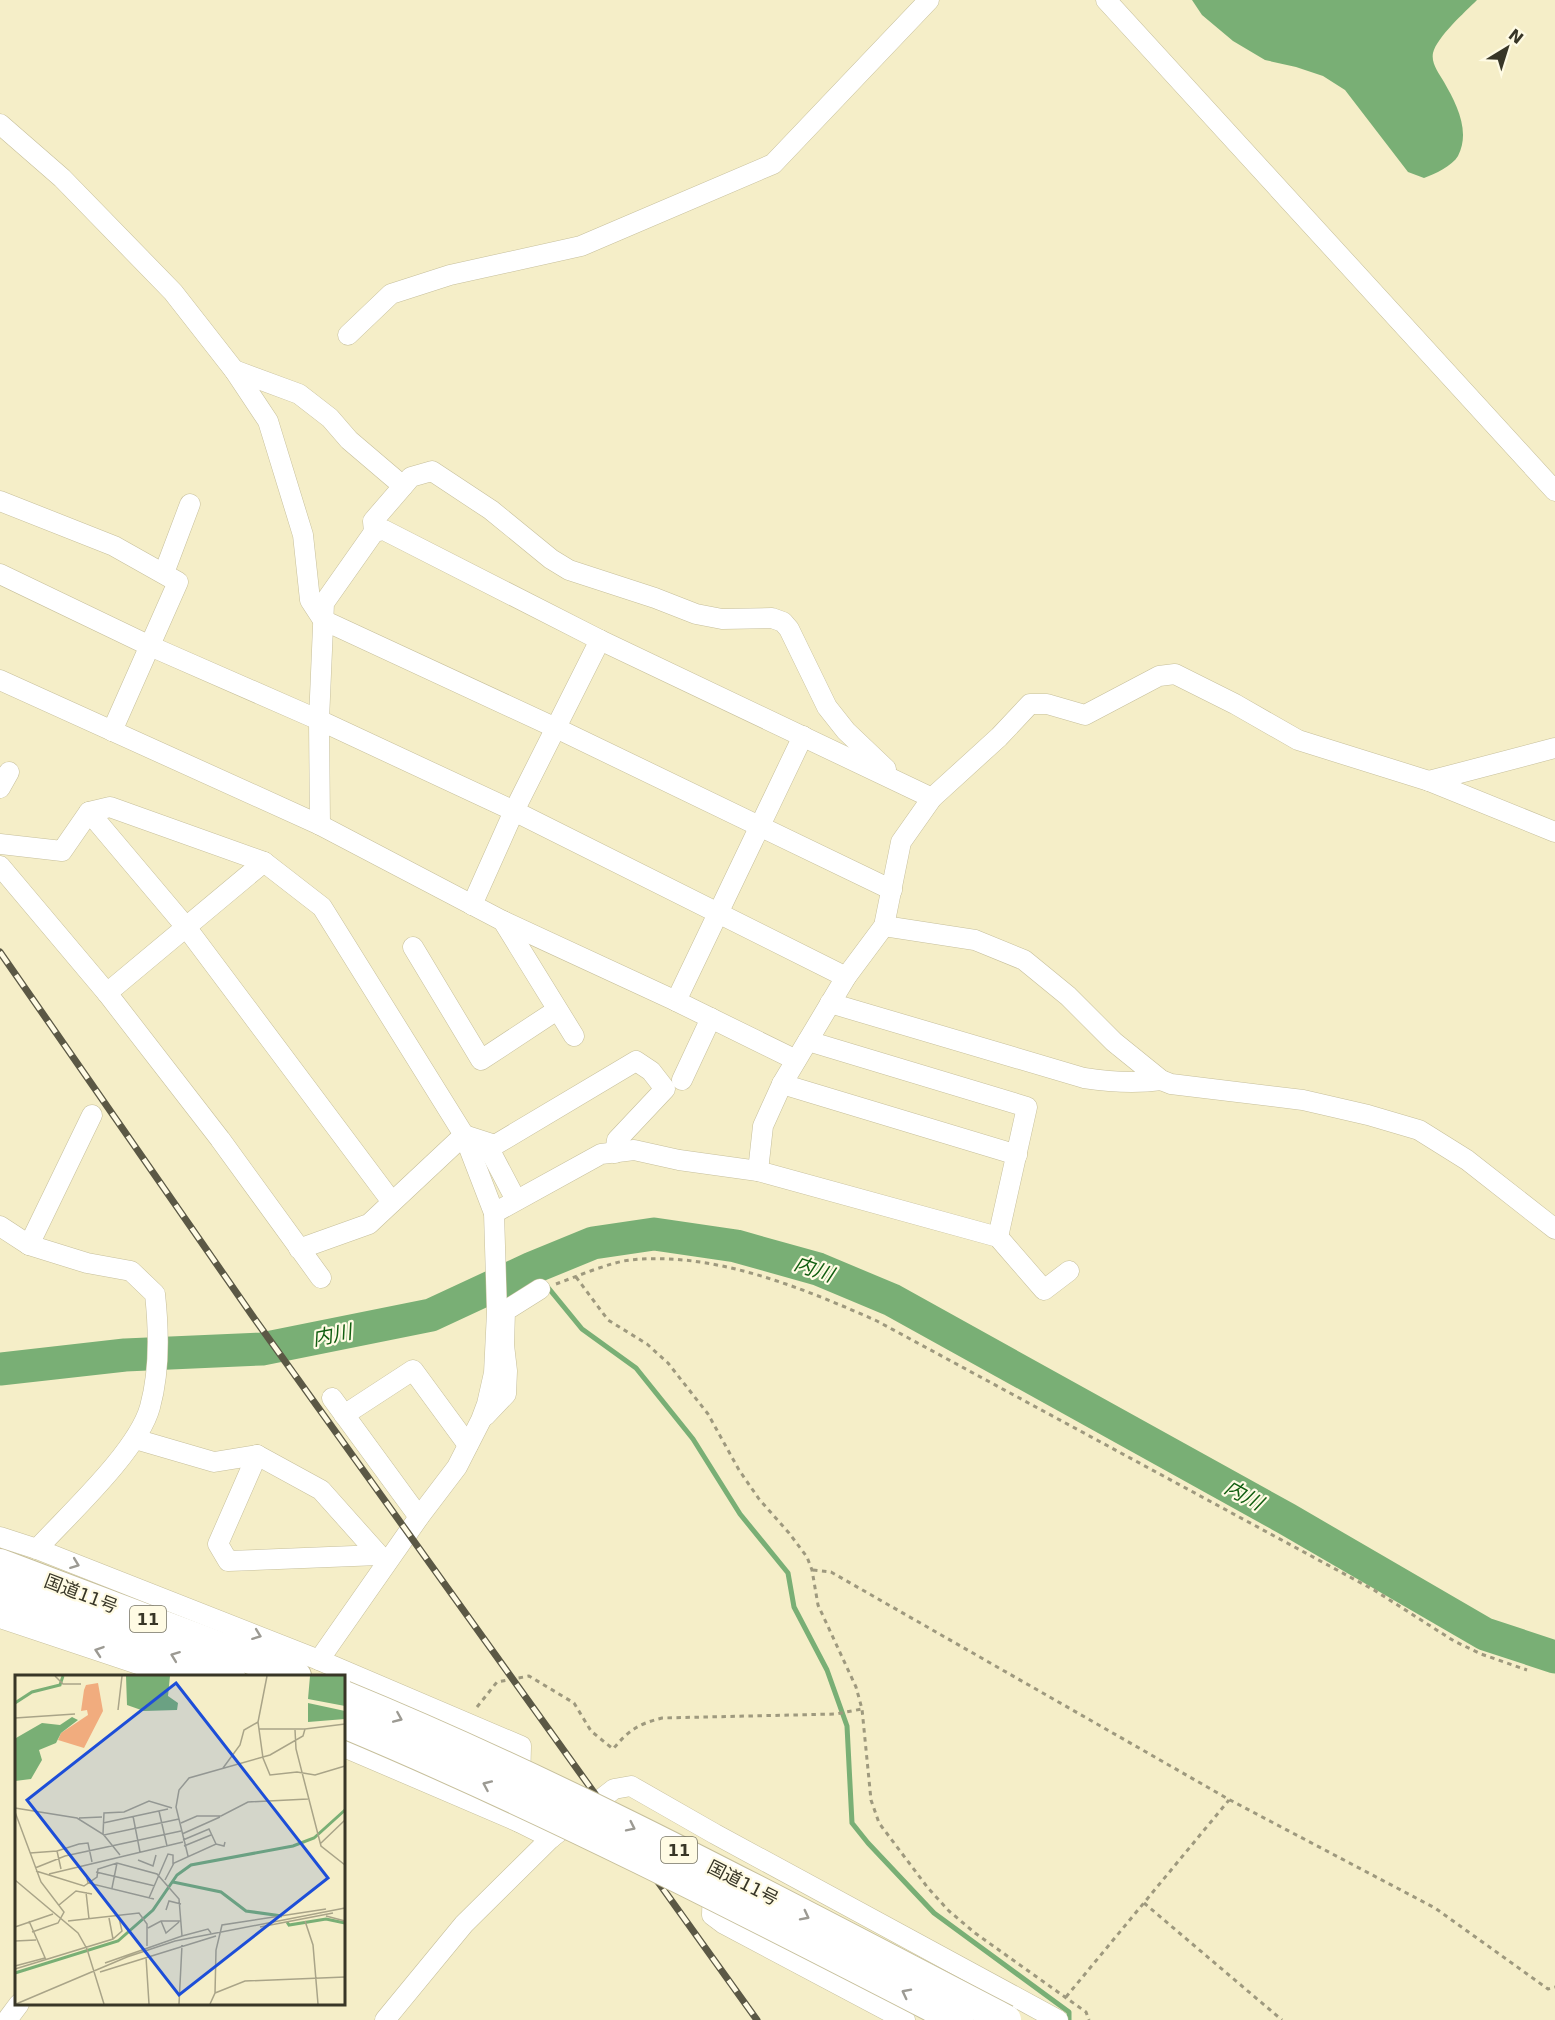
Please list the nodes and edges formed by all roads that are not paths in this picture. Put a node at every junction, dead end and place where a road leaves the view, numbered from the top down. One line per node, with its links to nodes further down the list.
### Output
1 (929, 0): 4 (street)
2 (1106, 0): 7 (street)
3 (0, 124): 5 (street)
4 (348, 335)
5 (234, 370): 6 (street); 13 (street)
6 (403, 486): 10 (street); 23 (street)
7 (1555, 491)
8 (0, 501): 11 (street)
9 (190, 504): 11 (street)
10 (375, 532): 13 (street); 14 (street)
11 (164, 573): 15 (street)
12 (0, 574): 15 (street)
13 (323, 620): 17 (street); 18 (street)
14 (600, 639): 18 (street); 20 (street)
15 (150, 646): 17 (street); 19 (street)
16 (0, 680): 19 (street)
17 (319, 720): 25 (street); 27 (street)
18 (556, 728): 25 (street); 28 (street)
19 (112, 731): 27 (street)
20 (803, 736): 23 (street); 28 (street)
21 (1555, 748): 22 (street)
22 (1429, 781): 24 (street); 29 (street)
23 (900, 782): 24 (street)
24 (932, 798): 33 (street)
25 (514, 811): 34 (street); 35 (street)
26 (89, 812): 30 (street); 31 (street); 38 (street)
27 (320, 825): 34 (street)
28 (760, 826): 33 (street); 35 (street)
29 (1555, 832)
30 (0, 844)
31 (264, 862): 38 (street); 53 (street)
32 (0, 866): 41 (street)
33 (891, 890): 37 (street)
34 (472, 905): 36 (street)
35 (718, 913): 40 (street); 42 (street)
36 (503, 921): 42 (street); 44 (street)
37 (884, 926): 40 (street); 50 (street)
38 (186, 927): 41 (street); 59 (street)
39 (413, 948): 44 (street)
40 (846, 977): 43 (street)
41 (107, 993): 65 (street)
42 (676, 1001): 45 (street)
43 (830, 1003): 47 (street); 50 (street)
44 (558, 1010): 46 (street)
45 (711, 1018): 48 (street); 49 (street)
46 (574, 1036)
47 (808, 1041): 48 (street); 56 (street)
48 (796, 1060): 51 (street)
49 (682, 1080)
50 (1161, 1080): 62 (street)
51 (782, 1084): 56 (street); 57 (street)
52 (92, 1115): 64 (street)
53 (464, 1135): 54 (street); 59 (street); 60 (street)
54 (486, 1143): 55 (street); 58 (street)
55 (615, 1153): 57 (street); 58 (street)
56 (1017, 1155): 63 (street)
57 (758, 1171): 63 (street)
58 (516, 1200): 60 (street)
59 (392, 1202): 65 (street)
60 (494, 1213): 71 (street)
61 (0, 1226): 64 (street)
62 (1555, 1229)
63 (998, 1237): 66 (street)
64 (29, 1245): 72 (street)
65 (299, 1249): 67 (street)
66 (1069, 1270)
67 (321, 1278)
68 (540, 1289): 71 (street)
69 (332, 1398): 70 (street)
70 (344, 1415): 73 (street); 75 (street)
71 (481, 1420): 73 (street)
72 (135, 1439): 74 (street); 77 (street)
73 (468, 1445): 75 (street)
74 (257, 1455): 78 (street); 78 (street)
75 (419, 1517): 78 (street)
76 (0, 1537): 77 (street)
77 (37, 1549): 82 (street, one-way to 82)
78 (383, 1558): 82 (street)
79 (0, 1564): 82 (highway, 国道11号 / 11)
80 (0, 1593): 84 (highway, 国道11号 / 11, one-way to 80)
81 (0, 1618): 83 (street, one-way to 81)
82 (308, 1668): 85 (street)
83 (168, 1675)
84 (225, 1675)
85 (328, 1675)
86 (345, 1681): 90 (street)
87 (345, 1696): 98 (highway, 国道11号 / 11, one-way to 98, bridge)
88 (345, 1723): 97 (highway, 国道11号 / 11, one-way to 88, bridge)
89 (345, 1747): 90 (street)
90 (519, 1822): 92 (street)
91 (715, 1834): 92 (street); 96 (street); 99 (street)
92 (552, 1838): 95 (street)
93 (18, 2005): 94 (street)
94 (7, 2020)
95 (385, 2020)
96 (904, 2020)
97 (958, 2020)
98 (1006, 2020)
99 (1058, 2020)

